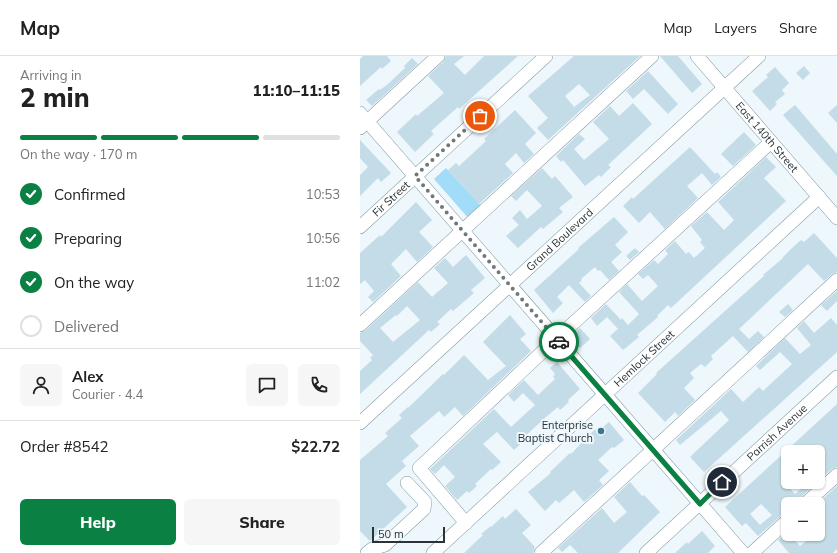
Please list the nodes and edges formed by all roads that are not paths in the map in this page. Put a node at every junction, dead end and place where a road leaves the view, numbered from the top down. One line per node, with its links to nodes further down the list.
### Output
1 (438, 56): 7 (street)
2 (546, 56): 9 (street, Fir Street)
3 (652, 56): 13 (street)
4 (697, 56): 6 (street, East 140th Street)
5 (759, 56): 6 (street, Grand Boulevard)
6 (725, 88): 8 (street, East 140th Street); 15 (street, Grand Boulevard)
7 (362, 121): 9 (street)
8 (771, 142): 10 (street, East 140th Street); 17 (street)
9 (415, 176): 12 (street, Fir Street); 13 (street)
10 (819, 197): 11 (street, East 140th Street); 19 (street, Hemlock Street)
11 (837, 218)
12 (360, 227)
13 (462, 230): 15 (street); 16 (street)
14 (837, 280): 21 (street)
15 (510, 285): 17 (street); 20 (street, Grand Boulevard)
16 (360, 324)
17 (556, 339): 19 (street); 26 (street)
18 (837, 377): 25 (street, Parrish Avenue)
19 (605, 395): 21 (street); 26 (street, Hemlock Street)
20 (360, 423)
21 (652, 450): 25 (street); 30 (street)
22 (837, 475): 24 (street)
23 (407, 483): 28 (street)
24 (813, 497)
25 (700, 504): 31 (street, Parrish Avenue); 32 (street)
26 (466, 523): 29 (street, Hemlock Street)
27 (781, 526): 33 (street)
28 (367, 553)
29 (433, 553)
30 (541, 553)
31 (646, 553)
32 (742, 553)
33 (752, 553)

